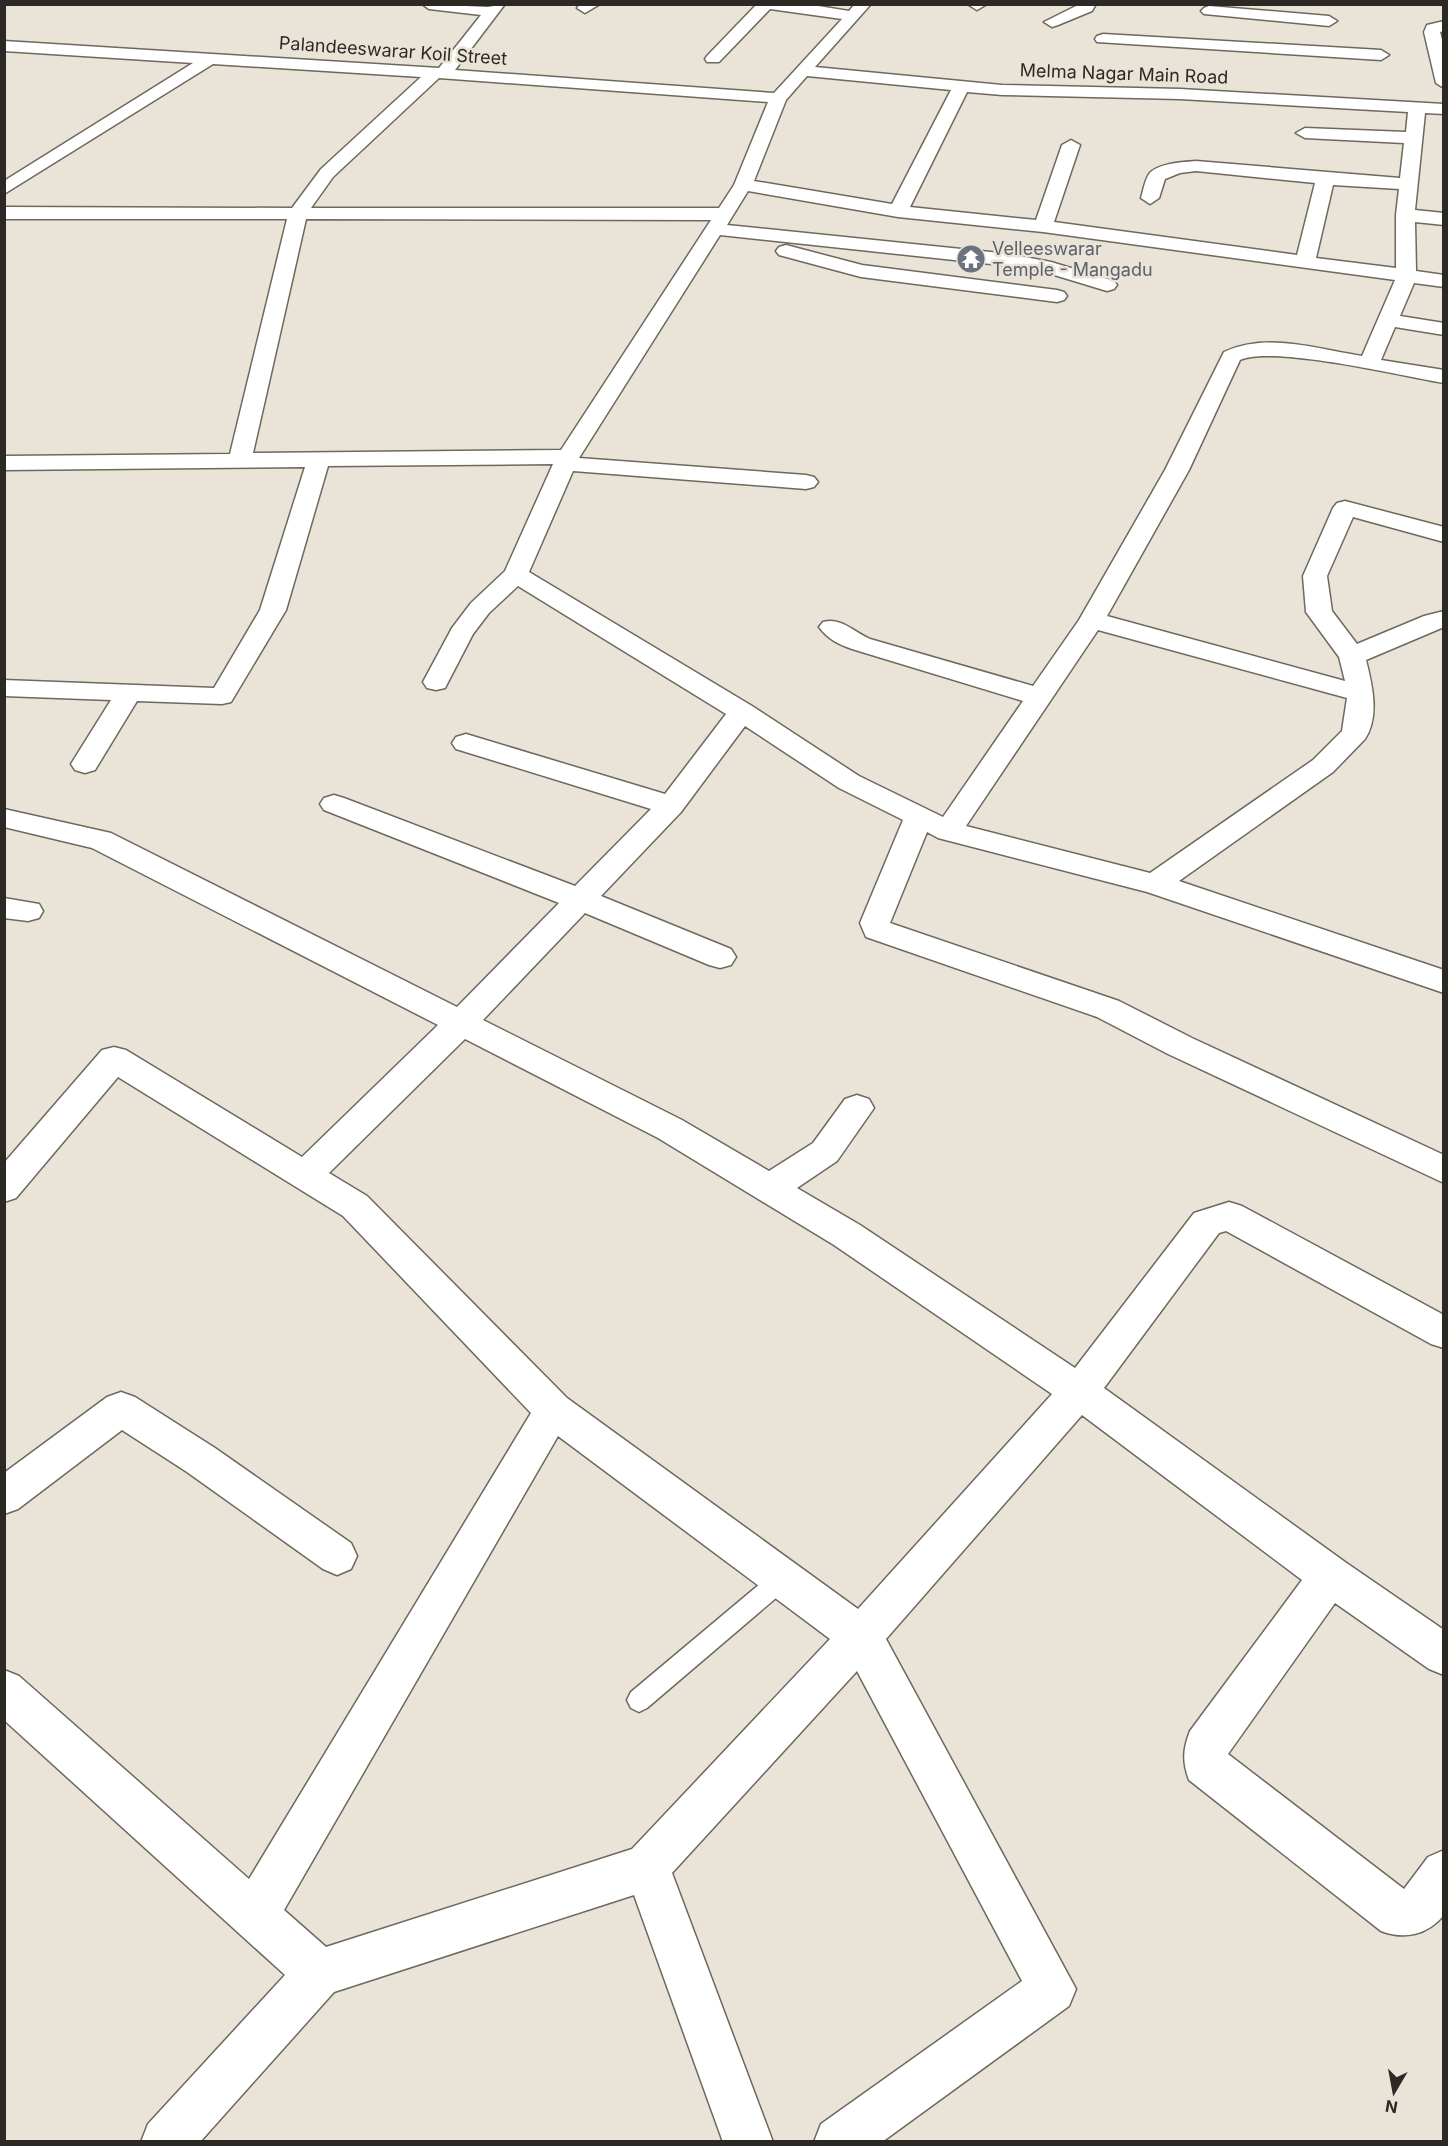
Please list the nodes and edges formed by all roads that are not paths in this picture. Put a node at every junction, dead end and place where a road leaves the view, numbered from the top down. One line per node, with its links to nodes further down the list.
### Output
1 (429, 4): 4 (street)
2 (768, 4): 5 (street); 15 (street)
3 (1088, 4): 8 (street)
4 (495, 8): 18 (street)
5 (859, 10): 17 (street)
6 (1209, 11): 7 (street)
7 (1329, 13): 12 (street)
8 (1052, 22)
9 (1443, 26): 19 (street)
10 (1103, 39): 12 (street)
11 (13, 47): 14 (street, Palandeeswarar Koil Street); 16 (street)
12 (1332, 52): 13 (street); 22 (street)
13 (1381, 55)
14 (210, 59): 18 (street, Palandeeswarar Koil Street); 31 (street)
15 (714, 59)
16 (4, 61)
17 (803, 71): 20 (street, Melma Nagar Main Road); 21 (street)
18 (440, 73): 21 (street, Palandeeswarar Koil Street); 35 (street)
19 (1443, 83)
20 (962, 86): 22 (street, Melma Nagar Main Road); 33 (street)
21 (778, 98): 30 (street)
22 (1336, 103): 24 (street, Melma Nagar Main Road)
23 (1443, 109): 24 (street, Melma Nagar Main Road)
24 (1417, 110): 26 (street)
25 (1305, 133): 26 (street)
26 (1415, 138): 29 (street)
27 (1071, 145): 39 (street)
28 (1325, 179): 29 (street); 32 (street); 41 (street)
29 (1409, 184): 36 (street)
30 (743, 185): 33 (street); 38 (street)
31 (4, 189)
32 (1150, 198)
33 (897, 210): 39 (street)
34 (4, 213): 35 (street)
35 (298, 213): 38 (street); 52 (street)
36 (1405, 215): 37 (street); 42 (street)
37 (1443, 219)
38 (718, 221): 40 (street); 51 (street)
39 (1043, 226): 41 (street)
40 (747, 232): 44 (street); 45 (street)
41 (1305, 262): 42 (street)
42 (1406, 277): 43 (street); 46 (street)
43 (1443, 281)
44 (1107, 285)
45 (1056, 296)
46 (1388, 320): 47 (street); 48 (street)
47 (1443, 329)
48 (1369, 364): 49 (street); 58 (street)
49 (1443, 377)
50 (318, 460): 51 (street); 52 (street); 63 (street)
51 (567, 460): 54 (street); 56 (street)
52 (240, 461): 53 (street)
53 (4, 463)
54 (806, 482)
55 (1443, 535): 60 (street)
56 (516, 574): 61 (street); 66 (street)
57 (1443, 619): 60 (street)
58 (1092, 620): 64 (street); 65 (street)
59 (832, 627): 65 (street)
60 (1352, 656): 64 (street)
61 (436, 682)
62 (4, 688): 63 (street)
63 (129, 692): 68 (street)
64 (1361, 694): 74 (street)
65 (1040, 697): 73 (street)
66 (742, 712): 70 (street); 71 (street)
67 (466, 743): 70 (street)
68 (85, 764)
69 (334, 804): 75 (street)
70 (671, 805): 75 (street)
71 (919, 817): 73 (street); 80 (street)
72 (4, 818): 78 (street)
73 (948, 831): 74 (street)
74 (1155, 884): 77 (street)
75 (582, 900): 76 (street); 78 (street)
76 (720, 957)
77 (1443, 982)
78 (461, 1023): 81 (street); 83 (street)
79 (857, 1108): 83 (street)
80 (1443, 1170)
81 (306, 1174): 82 (street); 86 (street)
82 (4, 1188)
83 (770, 1189): 85 (street)
84 (1443, 1333): 85 (street)
85 (1079, 1391): 89 (street); 91 (street)
86 (553, 1410): 90 (street); 97 (street)
87 (6, 1495): 88 (street)
88 (337, 1556)
89 (1330, 1576): 92 (street); 96 (street)
90 (783, 1579): 91 (street); 94 (lane)
91 (861, 1636): 95 (street); 101 (street)
92 (1443, 1655)
93 (4, 1691): 97 (street)
94 (639, 1700)
95 (648, 1867): 98 (street); 100 (street)
96 (1443, 1873)
97 (255, 1914): 98 (street)
98 (320, 1973): 99 (street)
99 (166, 2142)
100 (748, 2142)
101 (839, 2142)

